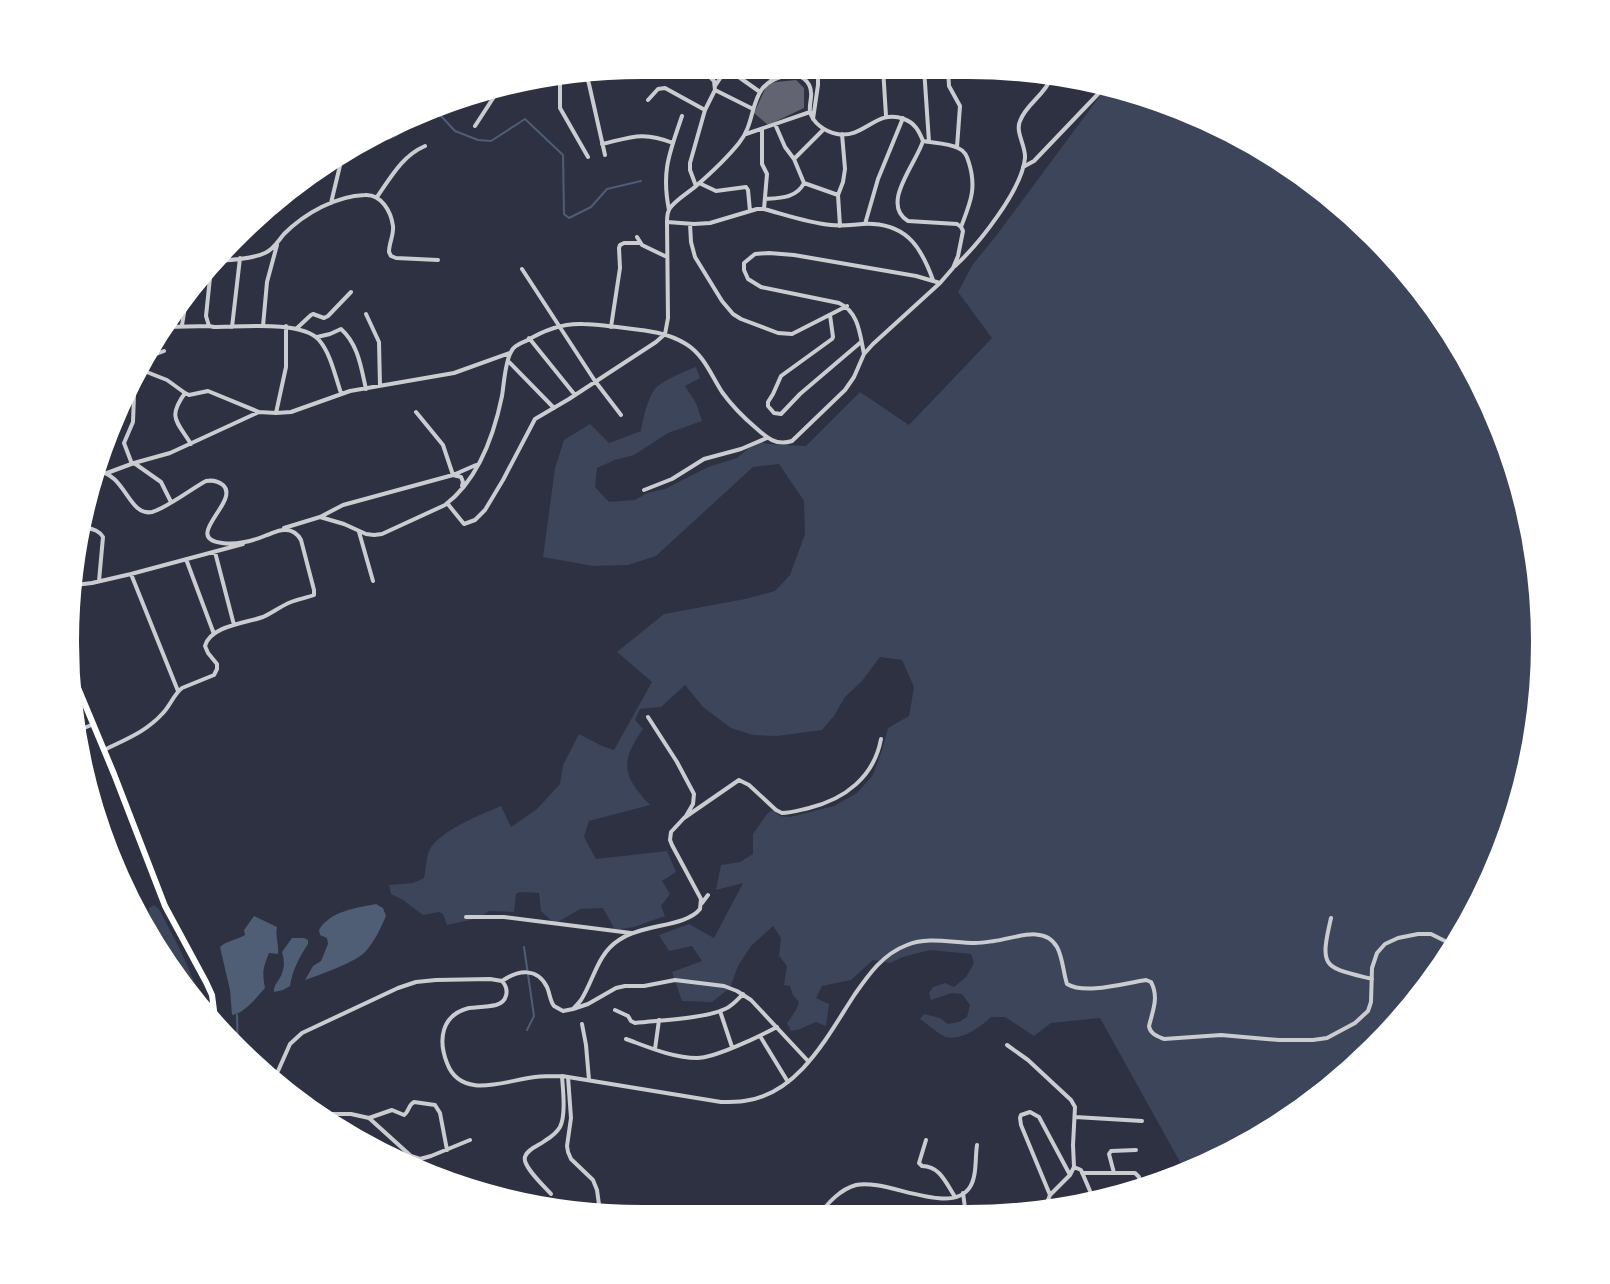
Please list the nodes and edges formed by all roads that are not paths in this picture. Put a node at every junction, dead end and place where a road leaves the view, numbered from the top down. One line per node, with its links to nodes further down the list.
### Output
1 (709, 76): 15 (street)
2 (722, 76): 15 (street)
3 (737, 76): 16 (street)
4 (768, 76): 12 (street)
5 (787, 76): 12 (street)
6 (800, 76): 22 (street)
7 (818, 76): 26 (street)
8 (884, 76): 24 (street)
9 (925, 76): 34 (street)
10 (949, 76): 38 (street)
11 (587, 79): 36 (street)
12 (774, 80): 16 (street)
13 (560, 82): 40 (street)
14 (1048, 82): 43 (street)
15 (715, 88): 20 (street); 21 (street)
16 (760, 92): 20 (street)
17 (1098, 94): 43 (street)
18 (494, 97): 28 (street)
19 (648, 100): 21 (street)
20 (753, 109): 31 (street)
21 (705, 110): 45 (street)
22 (810, 112): 26 (street); 27 (street)
23 (682, 116): 35 (street)
24 (886, 116): 25 (street); 32 (street)
25 (903, 118): 33 (street); 55 (street)
26 (813, 119): 30 (street)
27 (775, 124): 29 (street); 41 (street)
28 (475, 126)
29 (762, 129): 31 (street); 48 (street)
30 (824, 129): 32 (street); 41 (street)
31 (746, 134): 45 (street)
32 (842, 134): 46 (street)
33 (923, 141): 34 (street); 57 (street)
34 (929, 142): 38 (street)
35 (673, 143): 36 (street); 51 (street)
36 (602, 144): 39 (street)
37 (425, 146): 47 (street)
38 (957, 147): 57 (street)
39 (604, 155)
40 (588, 156)
41 (794, 159): 44 (street)
42 (341, 164): 49 (street)
43 (1023, 167): 65 (street)
44 (804, 183): 46 (street); 48 (street)
45 (698, 184): 51 (street); 52 (street)
46 (838, 194): 56 (street)
47 (377, 197): 49 (street); 64 (street)
48 (765, 199): 50 (street)
49 (331, 203): 59 (street)
50 (764, 209): 52 (street); 56 (street)
51 (669, 210): 53 (street)
52 (750, 211): 54 (street)
53 (667, 222): 54 (street); 61 (street)
54 (690, 224): 74 (street)
55 (866, 224): 56 (street); 68 (street)
56 (840, 226)
57 (961, 227): 65 (street)
58 (637, 237): 60 (street)
59 (278, 243): 62 (street); 77 (street)
60 (639, 243): 61 (street); 82 (street)
61 (666, 257): 84 (street)
62 (240, 258): 63 (street); 81 (street)
63 (226, 260)
64 (438, 260)
65 (953, 268): 69 (street)
66 (522, 269): 79 (street)
67 (210, 277): 76 (street)
68 (933, 280): 69 (street); 71 (street)
69 (940, 283): 91 (street)
70 (351, 292): 83 (street)
71 (846, 306): 74 (street); 87 (street)
72 (185, 310): 75 (street)
73 (366, 314): 95 (street)
74 (830, 315): 87 (street)
75 (182, 326): 76 (street); 80 (street)
76 (209, 326): 81 (street)
77 (263, 326): 78 (street); 81 (street)
78 (286, 326): 83 (street); 104 (street)
79 (559, 326): 82 (street); 86 (street); 94 (street)
80 (173, 327)
81 (232, 327)
82 (611, 327): 84 (street)
83 (296, 329): 85 (street)
84 (664, 334): 94 (street); 106 (street)
85 (317, 338): 96 (street); 98 (street)
86 (530, 338): 89 (street); 100 (street)
87 (861, 342): 91 (street)
88 (164, 351): 90 (street)
89 (510, 352): 92 (street); 95 (street)
90 (155, 354)
91 (864, 354): 106 (street)
92 (508, 361): 101 (street); 108 (street)
93 (146, 372): 97 (street)
94 (595, 381): 100 (street); 105 (street)
95 (380, 386): 96 (street)
96 (366, 388): 98 (street)
97 (185, 393): 102 (street); 107 (street)
98 (340, 393): 104 (street)
99 (134, 395): 109 (street)
100 (575, 395): 101 (street)
101 (554, 408): 116 (street)
102 (259, 412): 104 (street); 107 (street)
103 (416, 412): 112 (street)
104 (276, 413)
105 (621, 415)
106 (767, 438): 114 (street)
107 (191, 444): 109 (street)
108 (478, 463): 112 (street); 113 (street)
109 (133, 464): 111 (street); 115 (street)
110 (103, 472): 111 (street)
111 (107, 473): 115 (street)
112 (452, 474): 113 (street); 117 (street)
113 (462, 488): 116 (street)
114 (644, 490)
115 (171, 502): 121 (street)
116 (448, 503): 120 (street)
117 (320, 517): 119 (street); 120 (street)
118 (88, 528): 125 (street)
119 (280, 530): 121 (street); 128 (street)
120 (360, 532): 126 (street)
121 (247, 542): 122 (street)
122 (215, 552): 123 (street); 128 (street)
123 (186, 559): 124 (street); 129 (street)
124 (131, 574): 125 (street); 131 (street)
125 (99, 581): 127 (street)
126 (373, 581)
127 (79, 584)
128 (234, 625): 129 (street)
129 (214, 634): 131 (street)
130 (78, 690): 133 (highway)
131 (178, 691): 136 (street)
132 (648, 717): 137 (street)
133 (94, 724): 134 (street); 136 (highway)
134 (83, 728)
135 (881, 739): 137 (street)
136 (104, 750): 150 (highway)
137 (684, 818): 139 (street)
138 (708, 895): 139 (street)
139 (702, 903): 142 (street)
140 (466, 917): 142 (street)
141 (1332, 918): 144 (street)
142 (631, 933): 147 (street)
143 (1447, 942): 144 (street)
144 (1372, 979): 159 (street)
145 (502, 981): 147 (street); 160 (street); 161 (street)
146 (743, 994): 147 (street); 149 (street); 153 (street)
147 (573, 1009)
148 (615, 1010): 151 (street)
149 (720, 1011): 151 (street); 157 (street)
150 (214, 1012)
151 (658, 1020): 158 (street)
152 (582, 1024): 163 (street)
153 (777, 1027): 154 (street); 159 (street)
154 (760, 1036): 157 (street); 164 (street)
155 (626, 1039): 158 (street)
156 (1007, 1046): 166 (street)
157 (732, 1047): 158 (street)
158 (656, 1049)
159 (808, 1061): 164 (street)
160 (277, 1074)
161 (562, 1076): 162 (street); 180 (street)
162 (568, 1077): 163 (street); 185 (street)
163 (589, 1080): 164 (street)
164 (788, 1082)
165 (331, 1114): 167 (street)
166 (1075, 1117): 168 (street); 174 (street)
167 (369, 1118): 172 (street); 172 (street)
168 (1142, 1121)
169 (470, 1140): 172 (street)
170 (926, 1140): 183 (street)
171 (977, 1145): 179 (street)
172 (447, 1150)
173 (1136, 1150): 175 (street)
174 (1074, 1167): 176 (street); 177 (street)
175 (1114, 1172): 176 (street); 178 (street)
176 (1082, 1173): 181 (street)
177 (1070, 1175): 182 (street); 182 (street)
178 (1139, 1181)
179 (963, 1193): 183 (street); 187 (street)
180 (551, 1194)
181 (1091, 1194)
182 (1050, 1195): 184 (street)
183 (955, 1197): 186 (street)
184 (1047, 1202)
185 (600, 1206)
186 (826, 1208)
187 (965, 1208)

